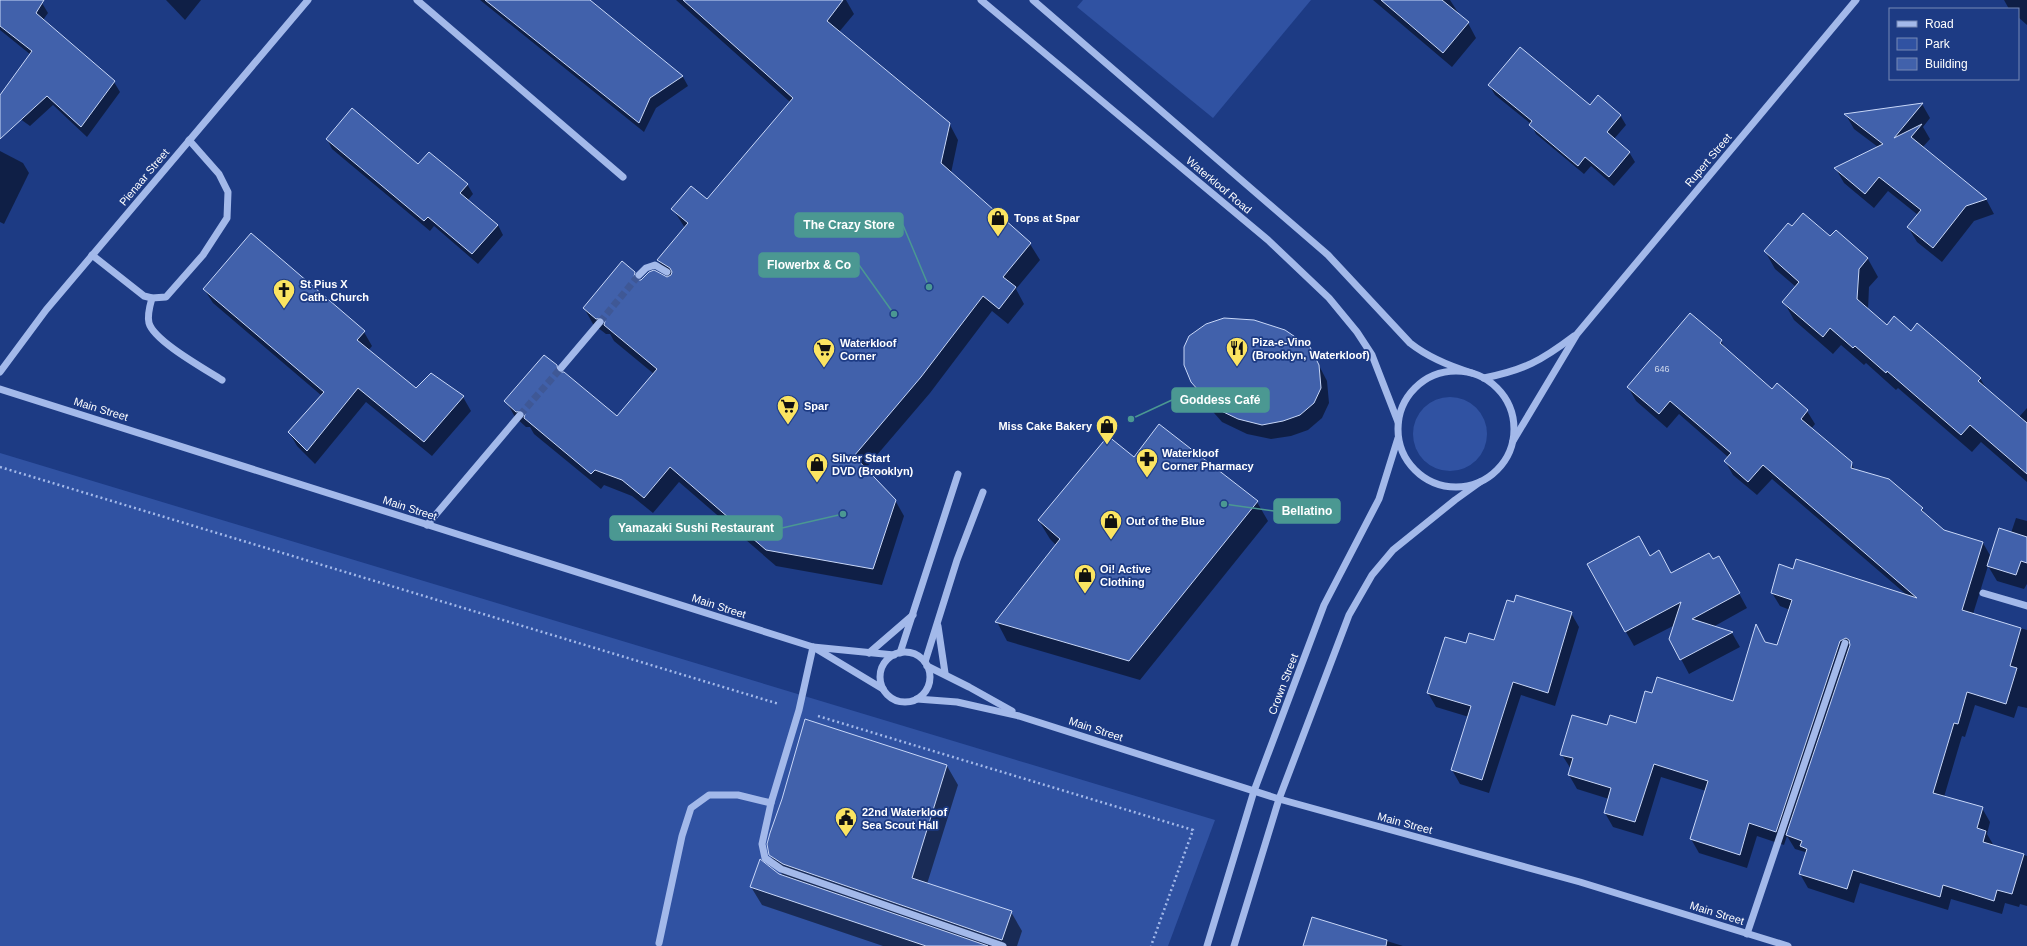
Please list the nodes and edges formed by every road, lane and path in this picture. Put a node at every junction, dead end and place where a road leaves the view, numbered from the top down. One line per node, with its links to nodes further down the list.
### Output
1 (308, 0): 6 (street, Pienaar Street)
2 (417, 0): 7 (street)
3 (981, 0): 21 (street, Waterkloof Road)
4 (1033, 0): 16 (street, Waterkloof Road)
5 (1856, 0): 13 (street, Rupert Street)
6 (189, 140): 8 (street, Pienaar Street); 11 (street)
7 (623, 177)
8 (92, 256): 11 (street); 15 (street, Pienaar Street)
9 (667, 272): 10 (street)
10 (639, 275)
11 (152, 298): 18 (street)
12 (600, 322): 14 (street)
13 (1577, 334): 17 (street, Rupert Street); 23 (street, Rupert Street)
14 (561, 368)
15 (0, 372)
16 (1472, 373): 17 (street); 21 (street)
17 (1484, 378): 23 (street)
18 (222, 380)
19 (0, 389): 28 (street, Main Street)
20 (520, 415): 28 (street)
21 (1398, 422): 22 (street)
22 (1398, 438): 26 (street); 43 (street, Crown Street)
23 (1513, 441): 26 (street)
24 (0, 467): 41 (path)
25 (958, 474): 31 (street)
26 (1480, 482): 44 (street)
27 (983, 492): 32 (street)
28 (428, 525): 34 (street, Main Street)
29 (1983, 593): 30 (street)
30 (2027, 606)
31 (913, 615): 35 (street); 36 (street)
32 (937, 624): 37 (street); 38 (street)
33 (1845, 643): 46 (street)
34 (813, 647): 35 (street, Main Street); 39 (street, Main Street); 41 (street)
35 (869, 653): 36 (street, Main Street)
36 (896, 654): 37 (street); 39 (street)
37 (926, 664): 38 (street, Main Street); 40 (street)
38 (945, 673): 42 (street, Main Street)
39 (883, 689): 40 (street)
40 (917, 699): 42 (street, Main Street)
41 (799, 710): 45 (street); 49 (path)
42 (1019, 716): 43 (street, Main Street)
43 (1254, 791): 44 (street, Main Street); 50 (street, Crown Street)
44 (1279, 799): 46 (street, Main Street); 51 (street)
45 (771, 803): 47 (street); 48 (street)
46 (1747, 934): 52 (street, Main Street)
47 (659, 943)
48 (1004, 946)
49 (1151, 946)
50 (1207, 946)
51 (1234, 946)
52 (1788, 946)

